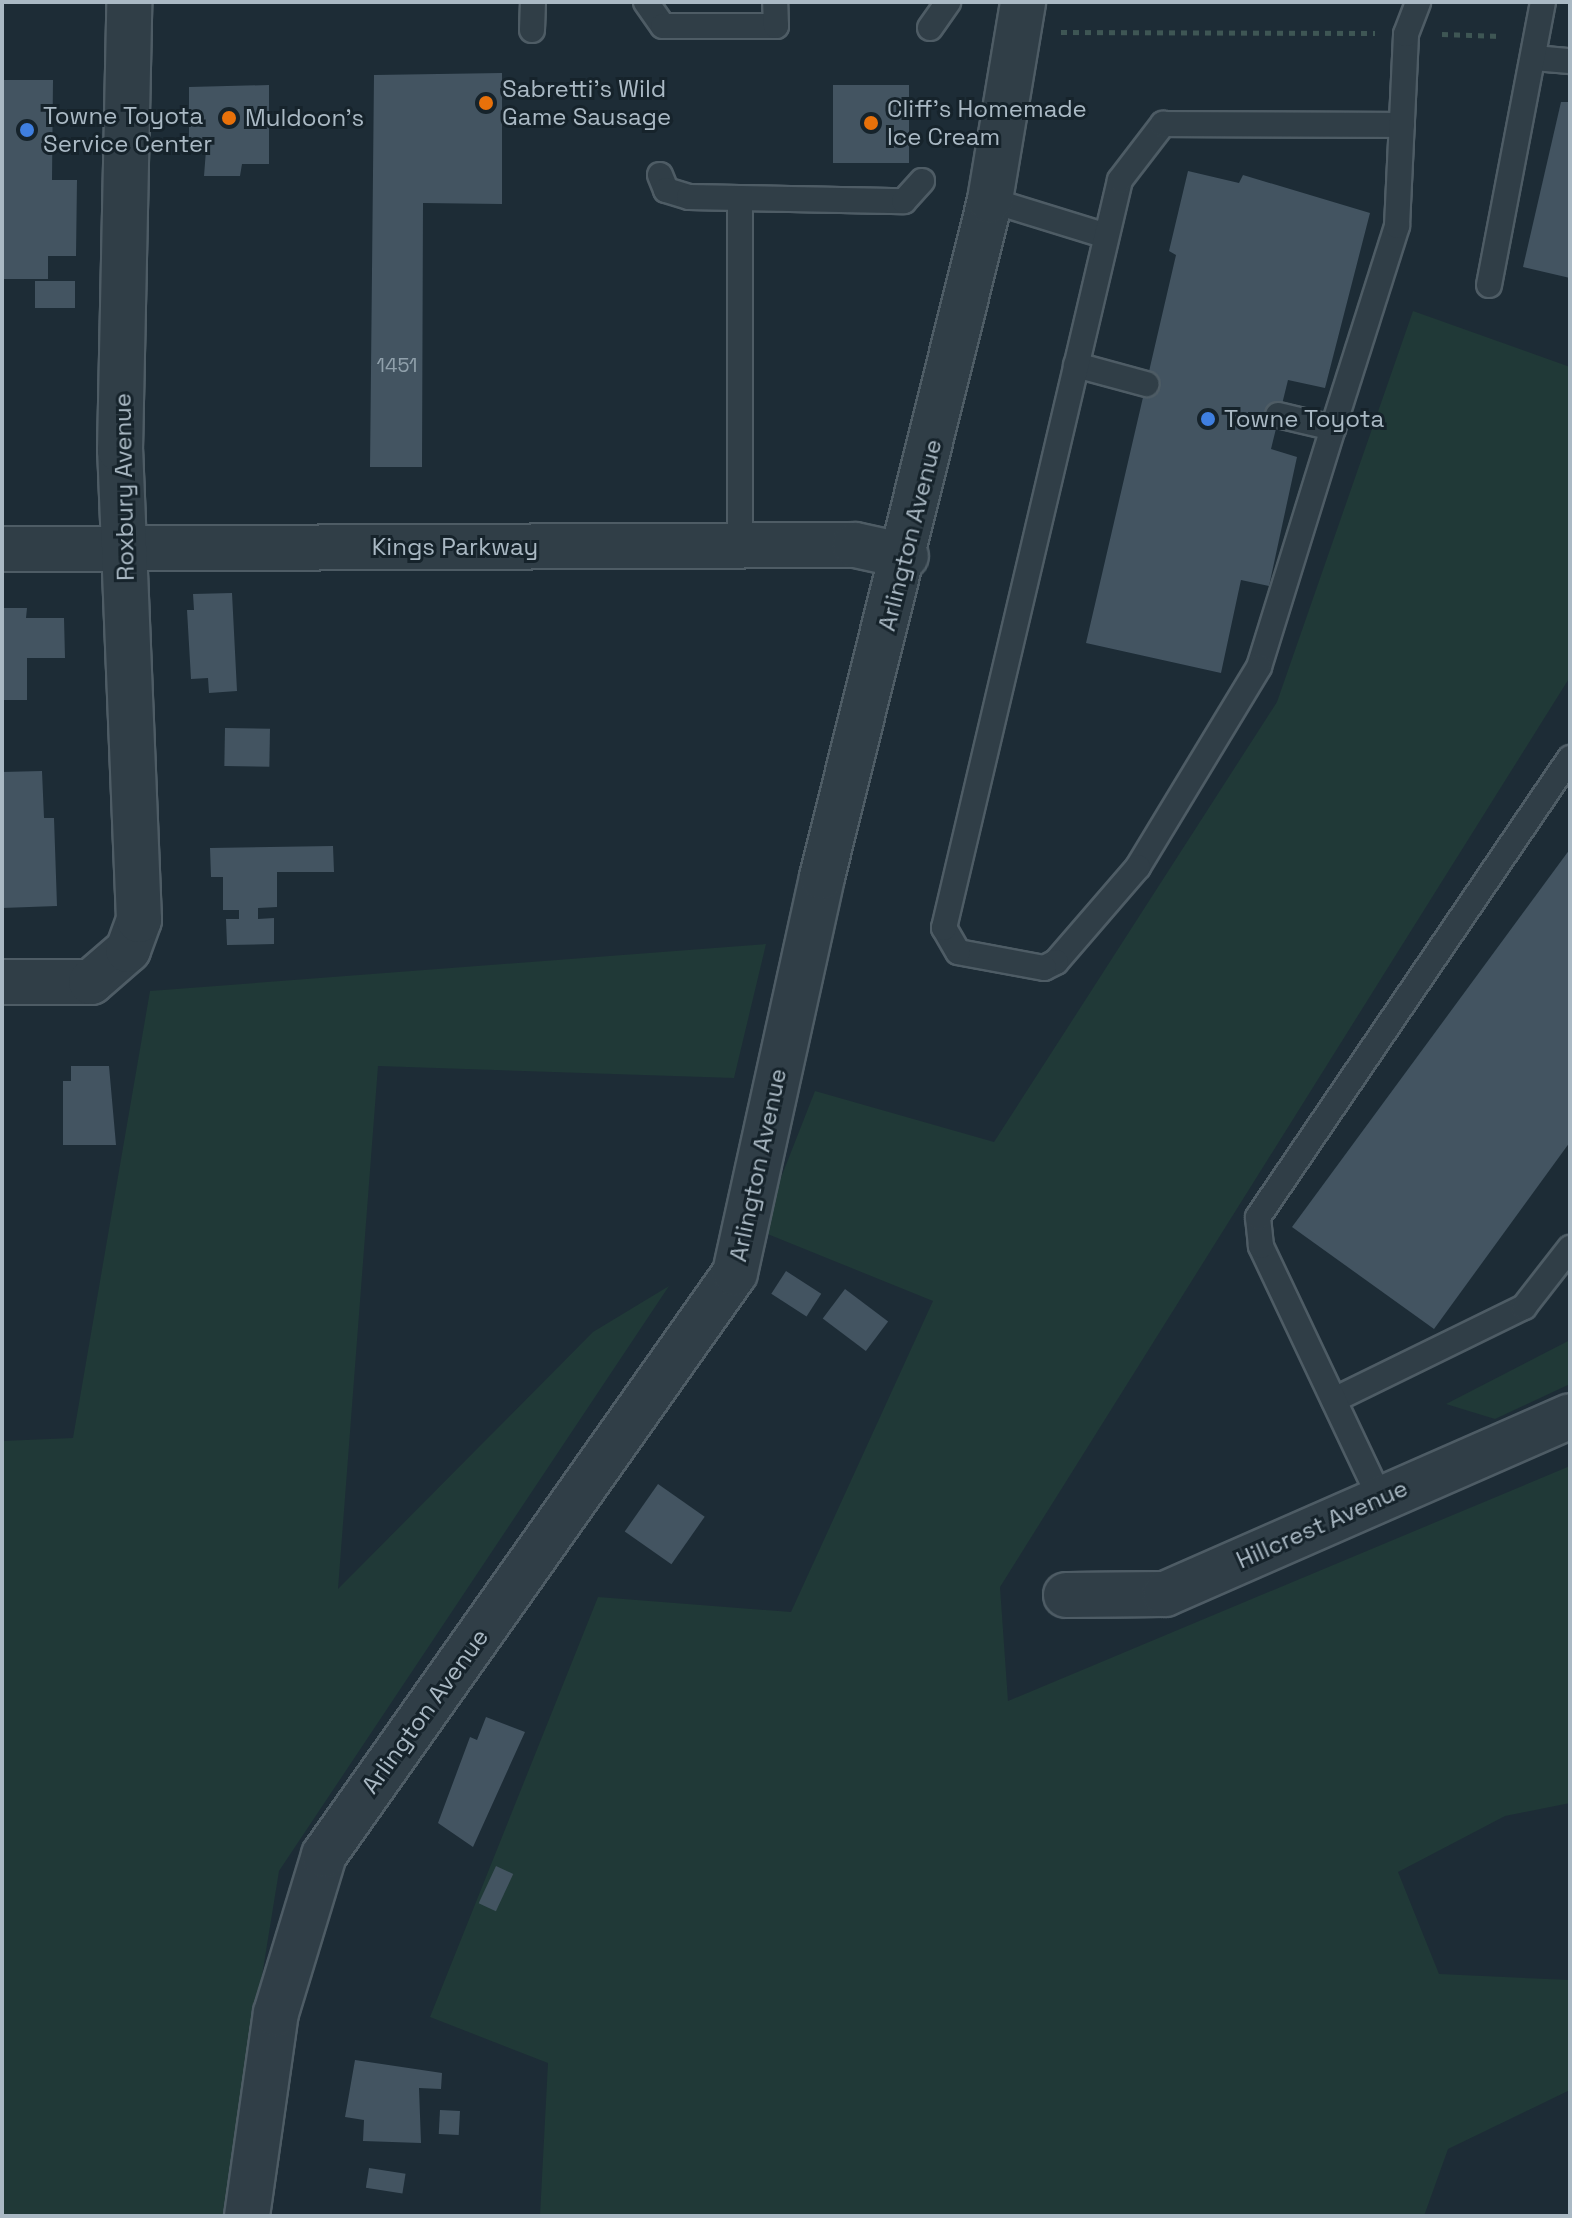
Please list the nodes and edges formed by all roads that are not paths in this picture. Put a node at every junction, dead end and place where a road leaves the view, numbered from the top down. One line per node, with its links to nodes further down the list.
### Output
1 (129, 2): 25 (street, Roxbury Avenue)
2 (533, 2): 10 (lane)
3 (646, 2): 4 (lane)
4 (775, 2)
5 (948, 2): 9 (lane)
6 (1418, 2): 13 (lane)
7 (1543, 2): 11 (lane)
8 (1022, 16): 17 (street, Arlington Avenue)
9 (930, 28)
10 (532, 30)
11 (1534, 58): 12 (lane); 19 (lane)
12 (1570, 61)
13 (1402, 125): 18 (lane); 23 (lane)
14 (660, 175): 16 (lane)
15 (922, 181): 16 (lane)
16 (740, 198): 24 (lane)
17 (990, 200): 18 (lane); 27 (street, Arlington Avenue)
18 (1106, 236): 20 (lane)
19 (1489, 285)
20 (1076, 365): 21 (lane); 23 (lane)
21 (1146, 384)
22 (1278, 415): 23 (lane)
23 (1333, 428)
24 (740, 545): 25 (street, Kings Parkway); 27 (street, Kings Parkway)
25 (124, 548): 26 (street, Kings Parkway); 29 (street, Roxbury Avenue)
26 (2, 549)
27 (906, 556): 35 (street, Arlington Avenue)
28 (1570, 758): 31 (lane)
29 (2, 982)
30 (1570, 1248): 31 (lane)
31 (1334, 1400): 33 (lane)
32 (1570, 1416): 33 (street, Hillcrest Avenue)
33 (1380, 1498): 34 (street, Hillcrest Avenue)
34 (1066, 1595)
35 (247, 2216)

